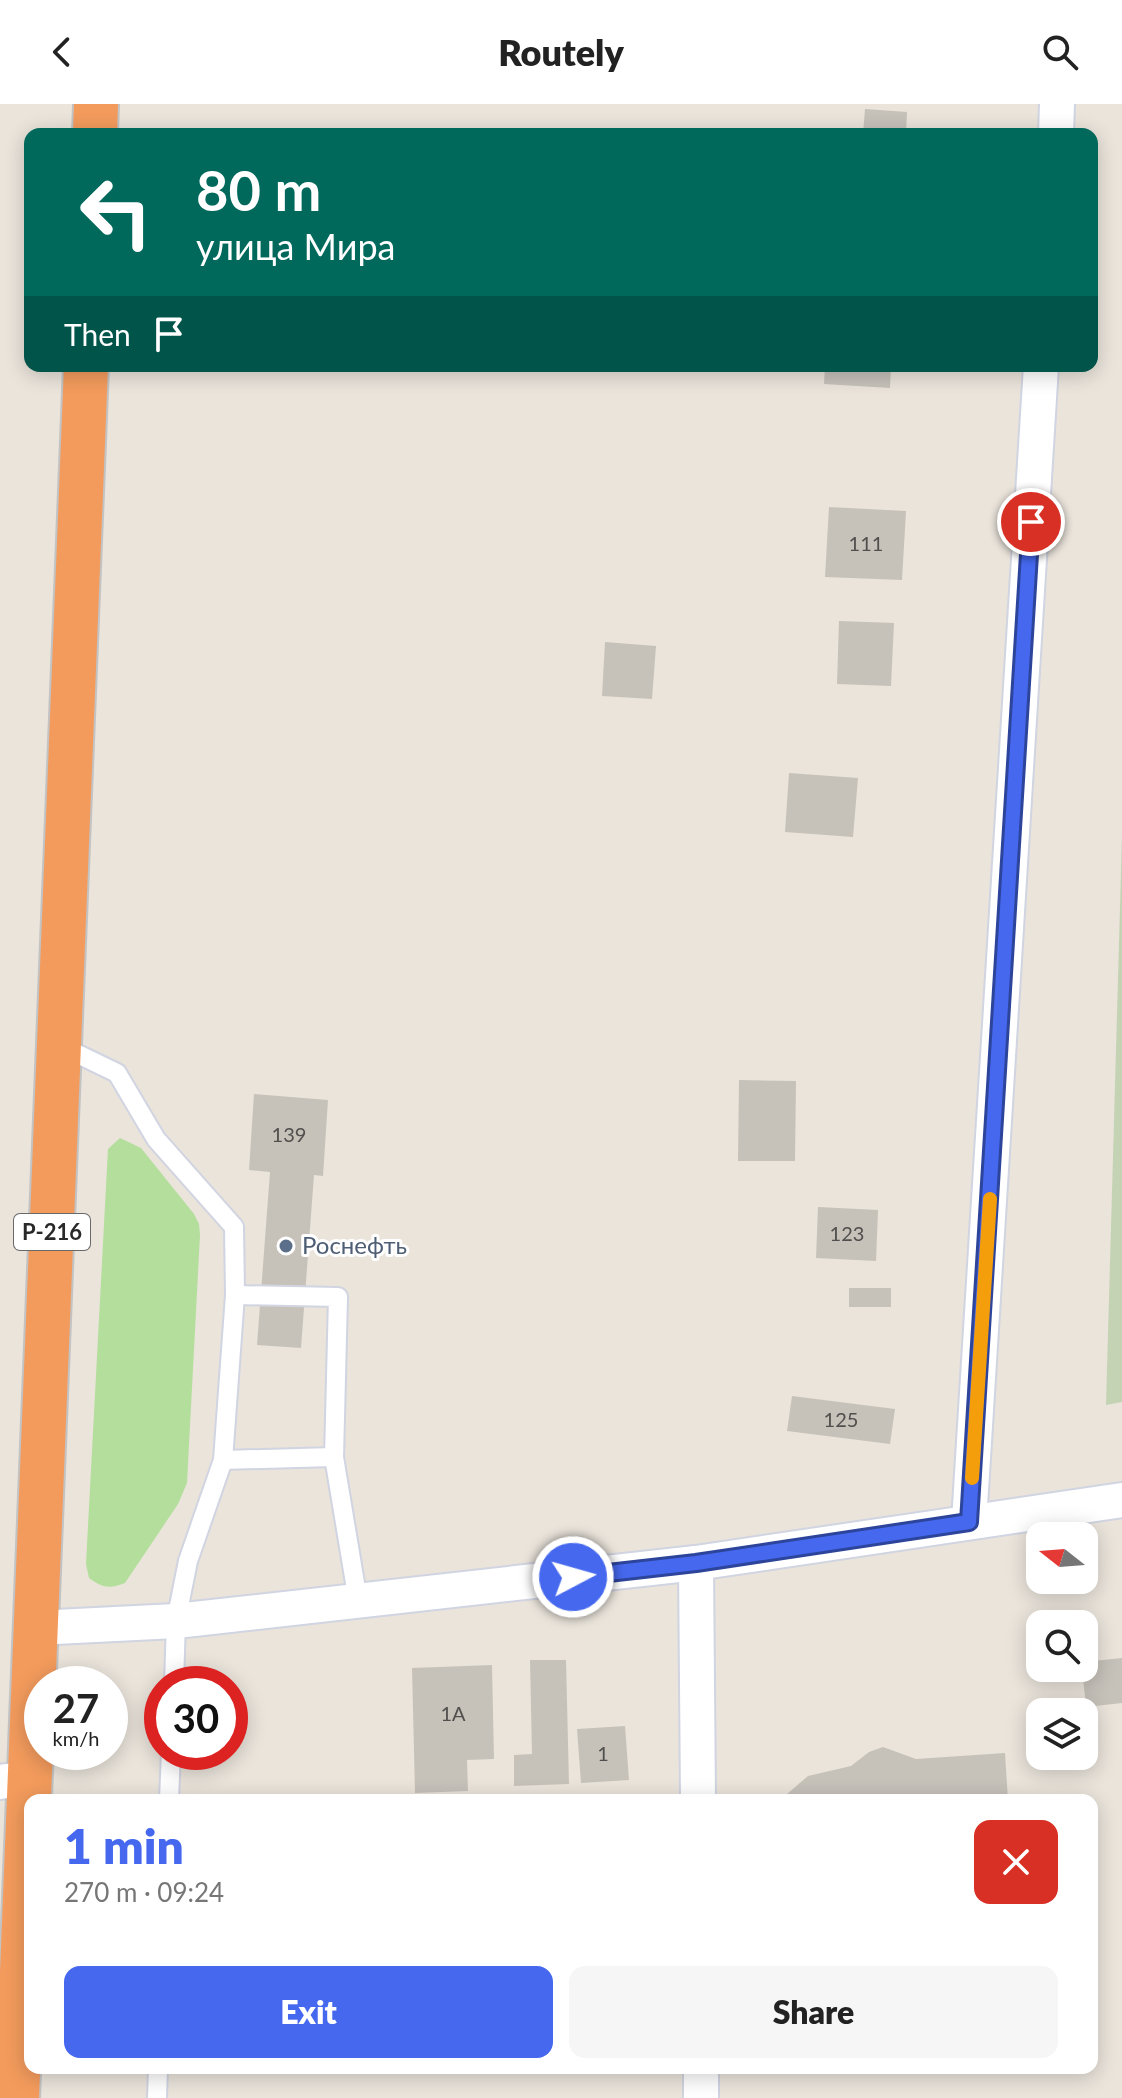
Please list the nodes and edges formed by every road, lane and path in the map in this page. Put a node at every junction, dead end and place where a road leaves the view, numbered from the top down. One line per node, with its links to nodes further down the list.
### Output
1 (96, 104): 3 (highway)
2 (1057, 104): 4 (street)
3 (95, 128)
4 (1056, 128)
5 (86, 372): 7 (highway, Р-216)
6 (1041, 372): 12 (street)
7 (59, 1045): 8 (lane); 16 (highway, Р-216)
8 (235, 1295): 9 (lane); 10 (lane)
9 (334, 1457): 10 (lane); 14 (lane)
10 (223, 1460): 15 (lane)
11 (1122, 1500): 12 (street)
12 (969, 1522): 13 (street)
13 (696, 1563): 14 (street); 21 (street)
14 (358, 1601): 15 (street)
15 (176, 1621): 16 (street); 17 (lane)
16 (35, 1628): 19 (highway, Р-216)
17 (175, 1666)
18 (170, 1770): 20 (lane)
19 (15, 1780): 24 (highway, Р-216)
20 (169, 1794)
21 (698, 1794)
22 (158, 2074): 25 (lane)
23 (701, 2074): 26 (street)
24 (17, 2098)
25 (157, 2098)
26 (701, 2098)

